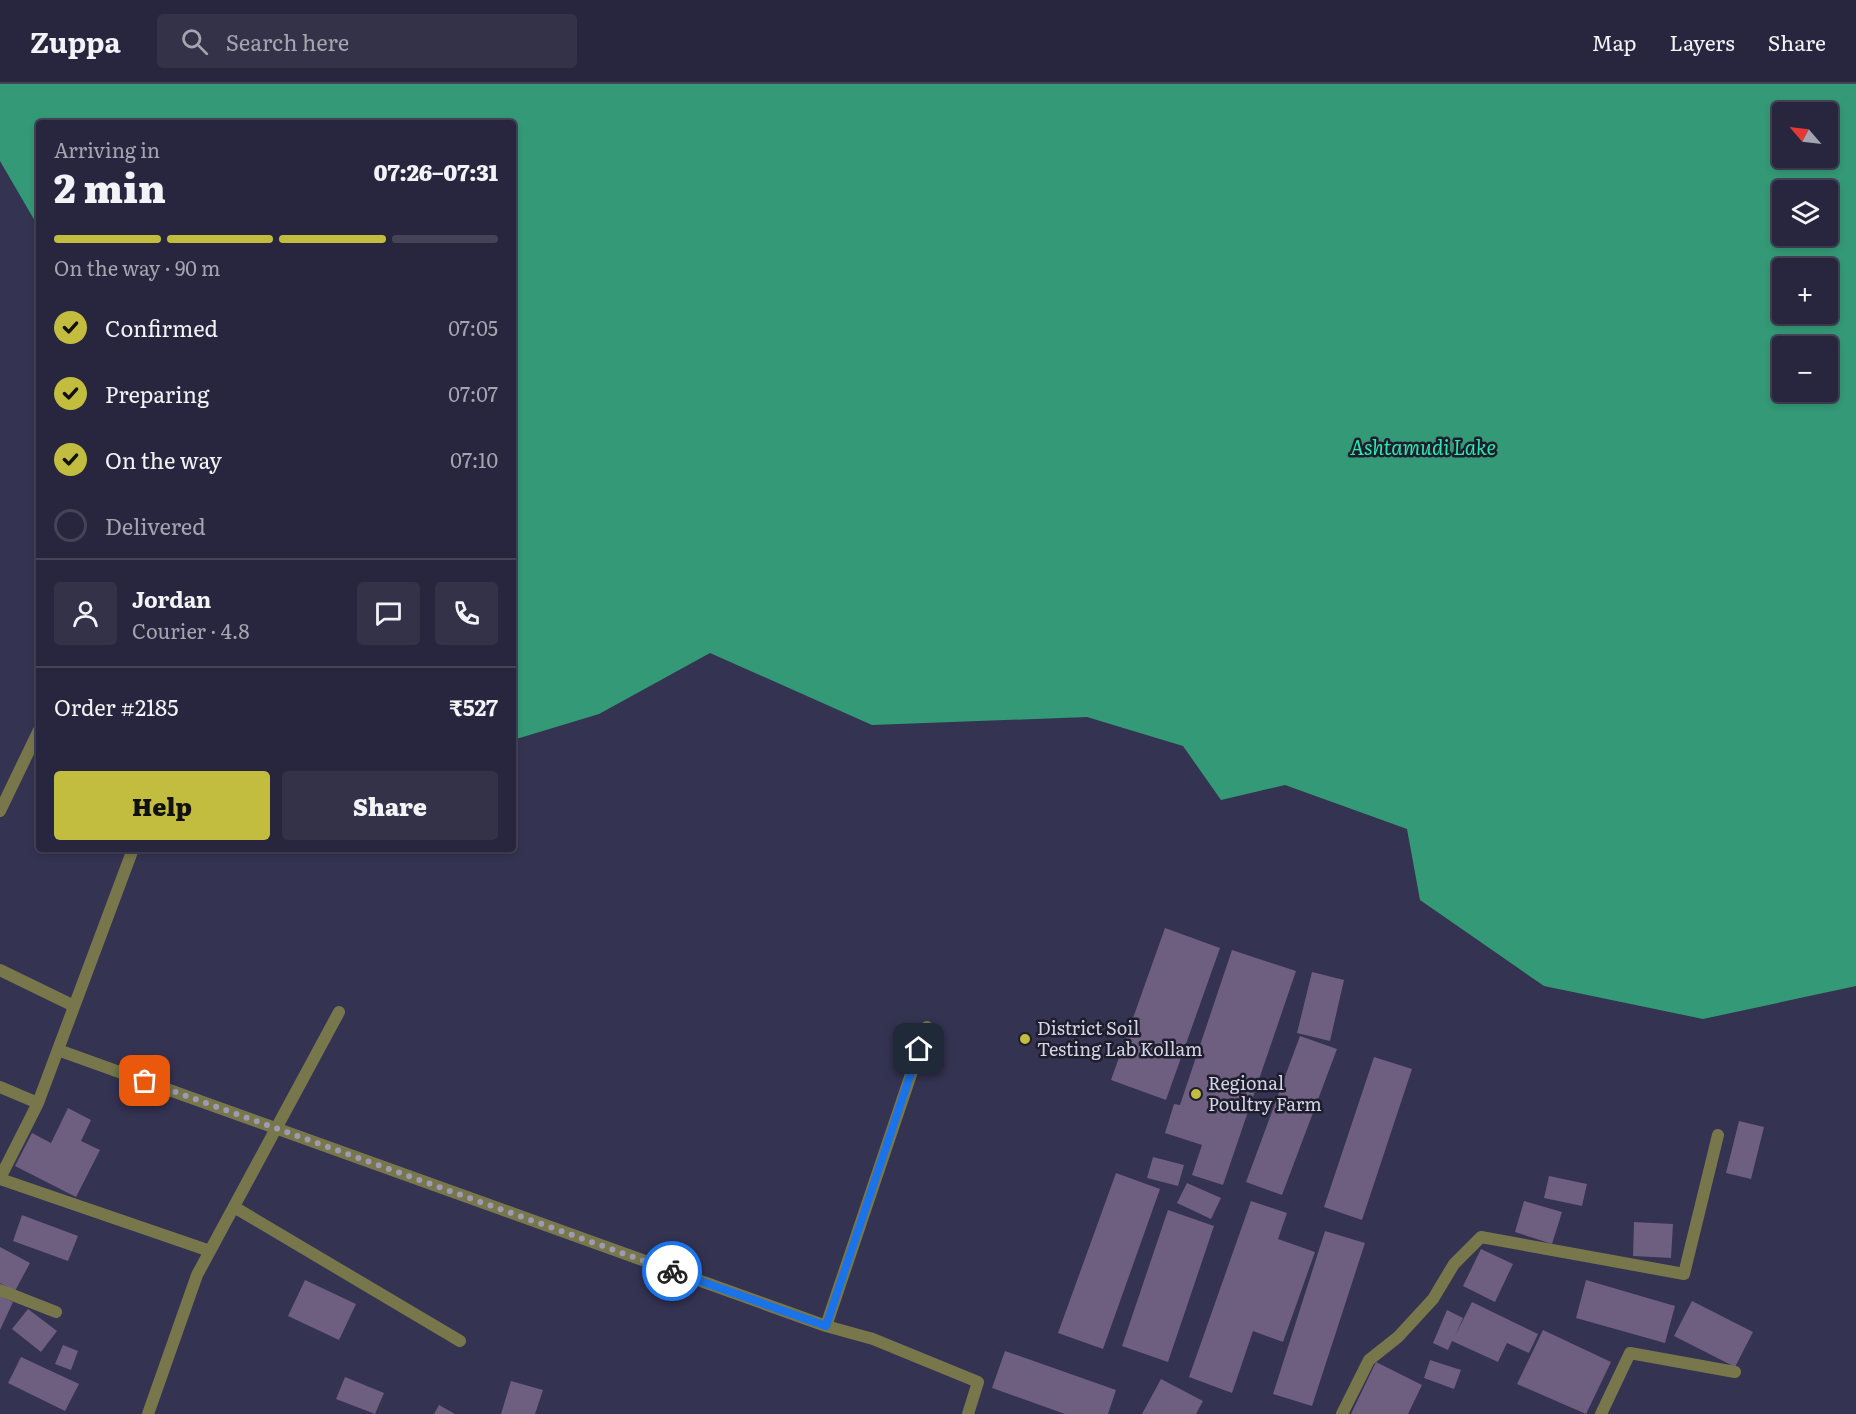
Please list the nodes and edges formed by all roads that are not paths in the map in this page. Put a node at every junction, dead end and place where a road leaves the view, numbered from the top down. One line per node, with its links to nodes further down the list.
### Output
1 (36, 736): 2 (street)
2 (0, 811)
3 (132, 852): 5 (street)
4 (0, 970): 5 (street)
5 (75, 1006): 8 (street)
6 (339, 1012): 11 (street)
7 (927, 1027): 18 (street)
8 (58, 1050): 10 (street); 11 (street)
9 (0, 1087): 10 (street)
10 (38, 1103): 13 (street)
11 (277, 1128): 14 (street); 18 (street)
12 (1718, 1135): 23 (street)
13 (0, 1178): 15 (street)
14 (234, 1207): 15 (street); 19 (street)
15 (210, 1251): 21 (street)
16 (0, 1290): 17 (street)
17 (56, 1312)
18 (826, 1326): 22 (street)
19 (460, 1341)
20 (1735, 1371): 24 (street)
21 (148, 1414)
22 (968, 1414)
23 (1342, 1414)
24 (1601, 1414)

